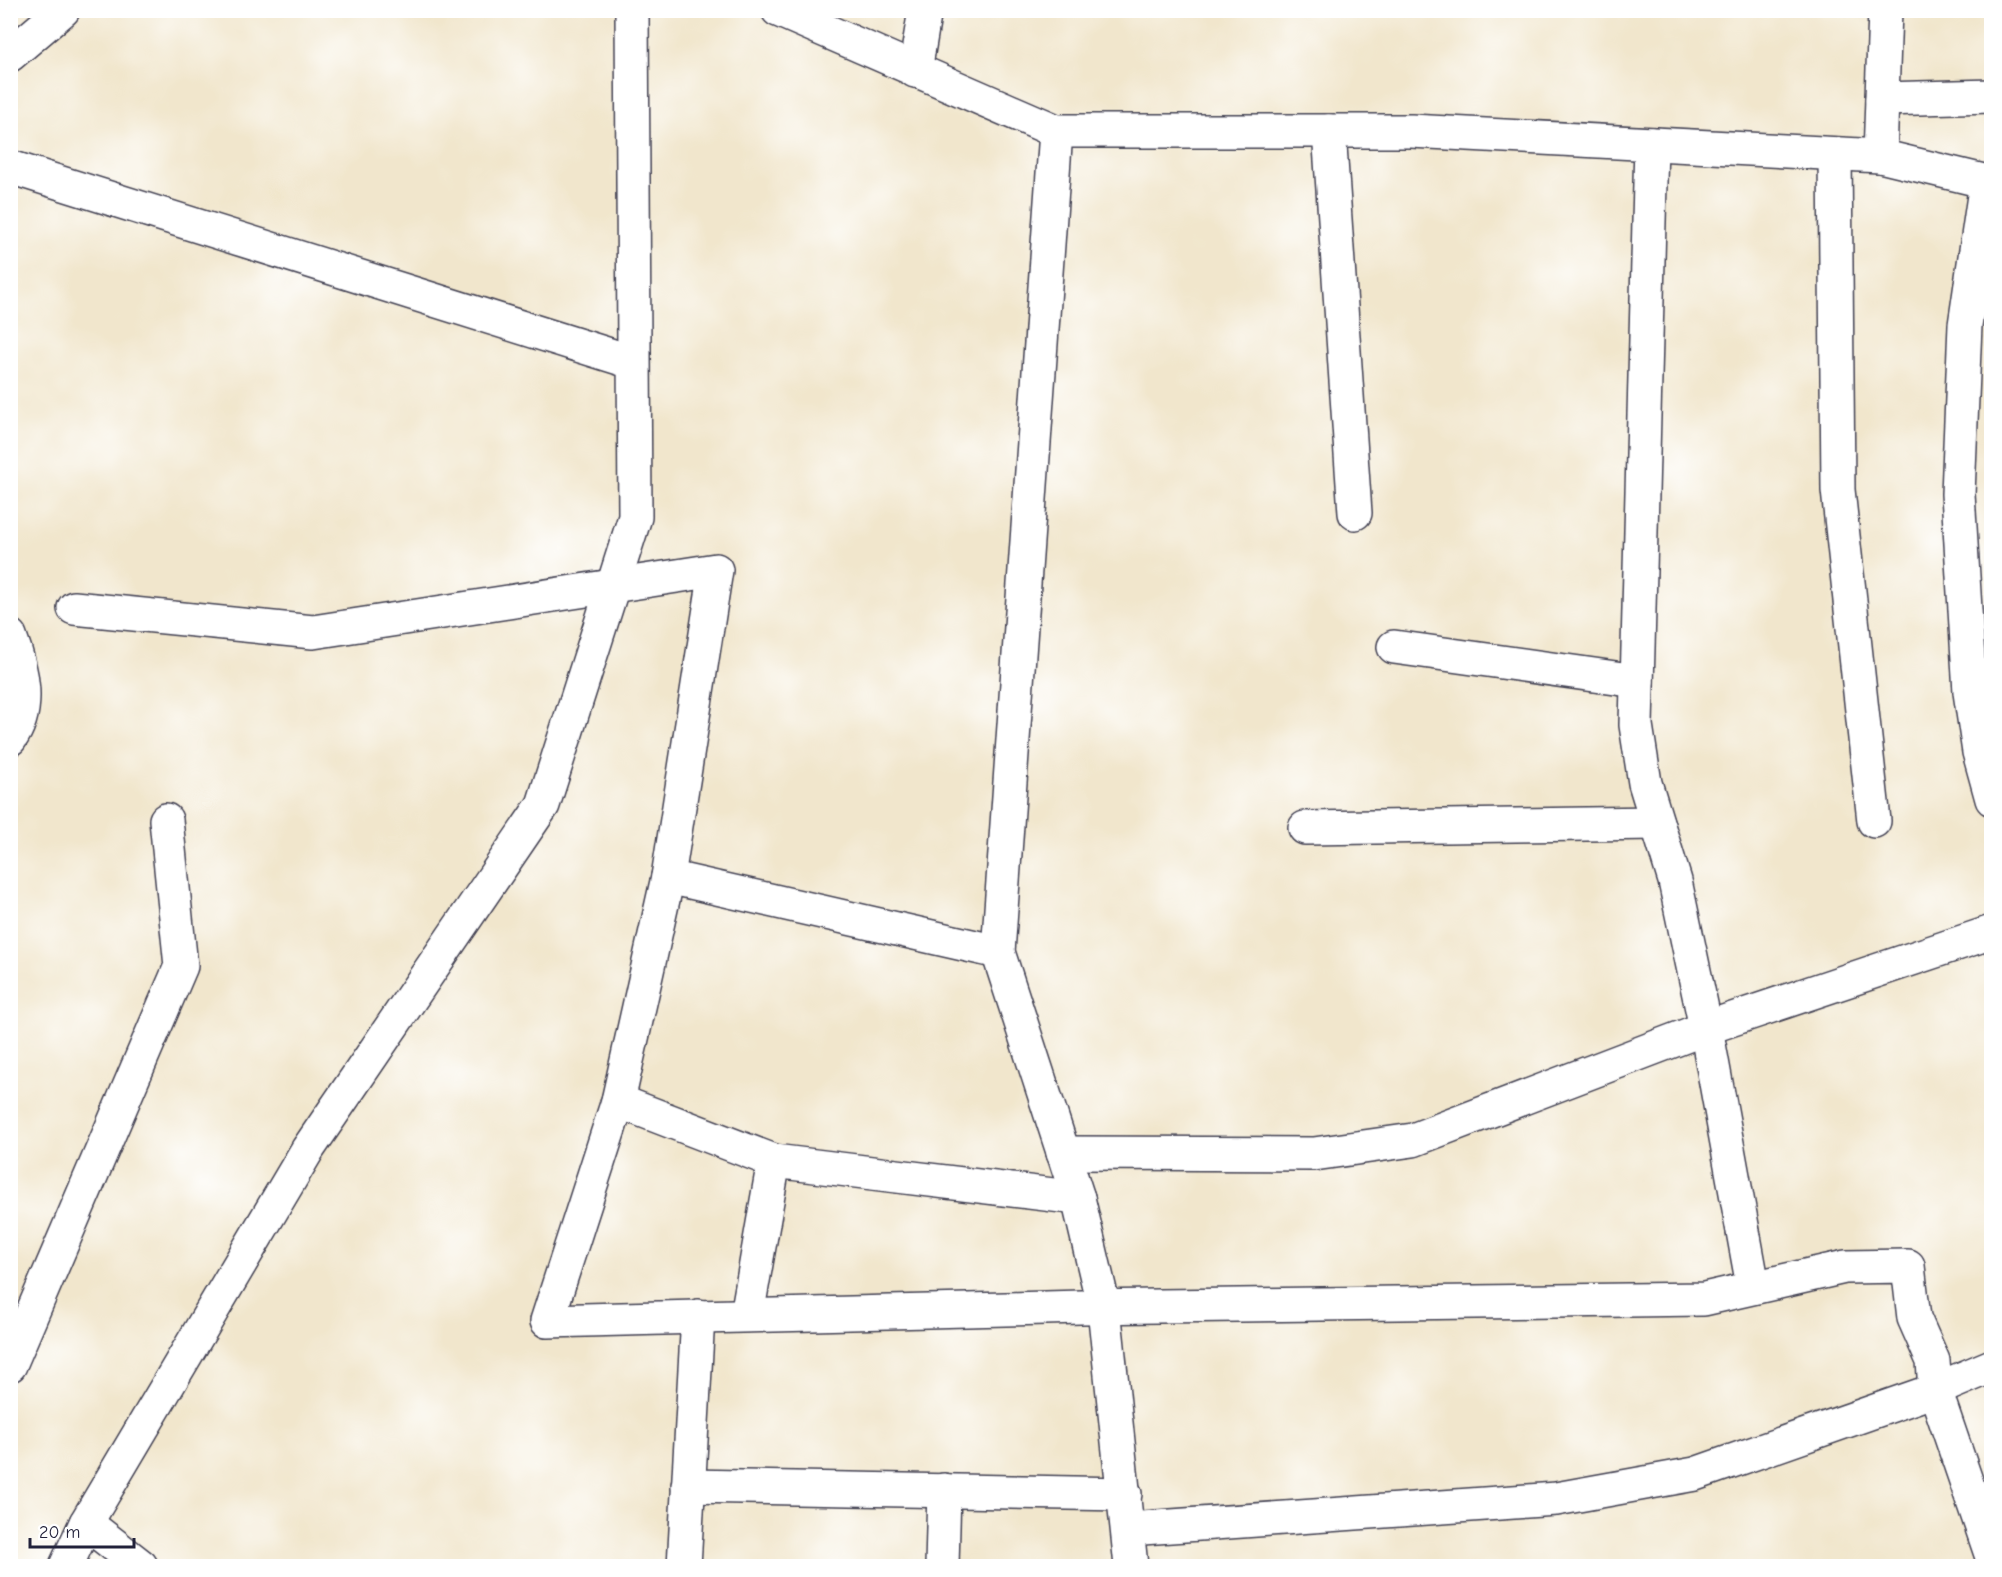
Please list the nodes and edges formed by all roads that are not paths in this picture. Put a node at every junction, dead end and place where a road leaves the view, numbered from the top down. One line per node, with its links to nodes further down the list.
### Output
1 (63, 10): 6 (street)
2 (632, 10): 17 (street)
3 (778, 10): 7 (street)
4 (925, 10): 7 (street)
5 (1885, 10): 9 (street)
6 (10, 55)
7 (915, 70): 10 (street)
8 (1992, 96): 9 (street)
9 (1882, 99): 14 (street)
10 (1056, 131): 11 (street); 32 (street)
11 (1329, 131): 12 (street); 18 (street)
12 (1651, 144): 13 (street); 23 (street)
13 (1835, 154): 14 (street); 27 (street)
14 (1880, 156): 16 (street)
15 (10, 167): 17 (street)
16 (1989, 183): 25 (street)
17 (632, 362): 19 (street)
18 (1355, 513)
19 (613, 584): 20 (street); 30 (street); 48 (street)
20 (74, 608)
21 (10, 636): 24 (street)
22 (1394, 647): 23 (street)
23 (1637, 681): 28 (street)
24 (10, 739)
25 (1992, 799)
26 (166, 820): 42 (street)
27 (1874, 821)
28 (1657, 823): 29 (street); 33 (street)
29 (1305, 828)
30 (668, 877): 32 (street); 34 (street)
31 (1992, 932): 33 (street)
32 (998, 952): 35 (street)
33 (1706, 1028): 35 (street); 38 (street)
34 (618, 1101): 36 (street); 41 (street)
35 (1064, 1153): 37 (street)
36 (774, 1161): 37 (street); 40 (street)
37 (1078, 1198): 39 (street)
38 (1753, 1286): 39 (street); 44 (street)
39 (1104, 1308): 40 (street); 47 (street)
40 (747, 1315): 41 (street)
41 (698, 1316): 45 (street)
42 (10, 1365)
43 (1992, 1366): 44 (street)
44 (1935, 1390): 49 (street); 50 (street)
45 (688, 1486): 46 (street); 53 (street)
46 (944, 1490): 47 (street); 54 (street)
47 (1125, 1494): 49 (street)
48 (86, 1523): 51 (street); 52 (street)
49 (1128, 1529): 55 (street)
50 (1992, 1557)
51 (66, 1566)
52 (141, 1566)
53 (684, 1566)
54 (942, 1566)
55 (1131, 1566)

